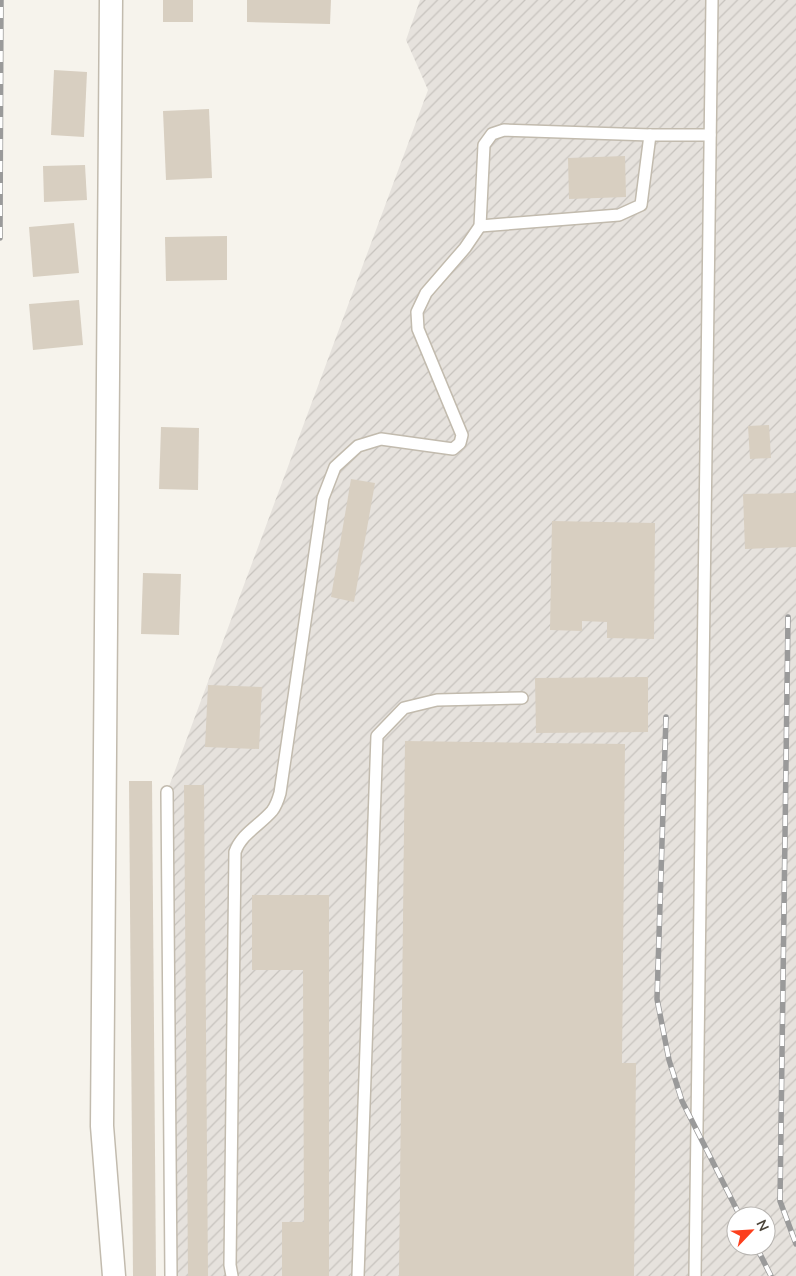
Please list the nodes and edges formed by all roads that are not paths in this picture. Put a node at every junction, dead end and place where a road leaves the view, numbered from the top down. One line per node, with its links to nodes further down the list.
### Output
1 (111, 0): 8 (street)
2 (712, 0): 4 (lane)
3 (650, 135): 4 (lane); 5 (lane); 5 (lane)
4 (710, 135): 12 (lane)
5 (480, 226): 10 (lane)
6 (522, 698): 11 (lane)
7 (167, 792): 9 (lane)
8 (114, 1276)
9 (171, 1276)
10 (232, 1276)
11 (358, 1276)
12 (696, 1276)

